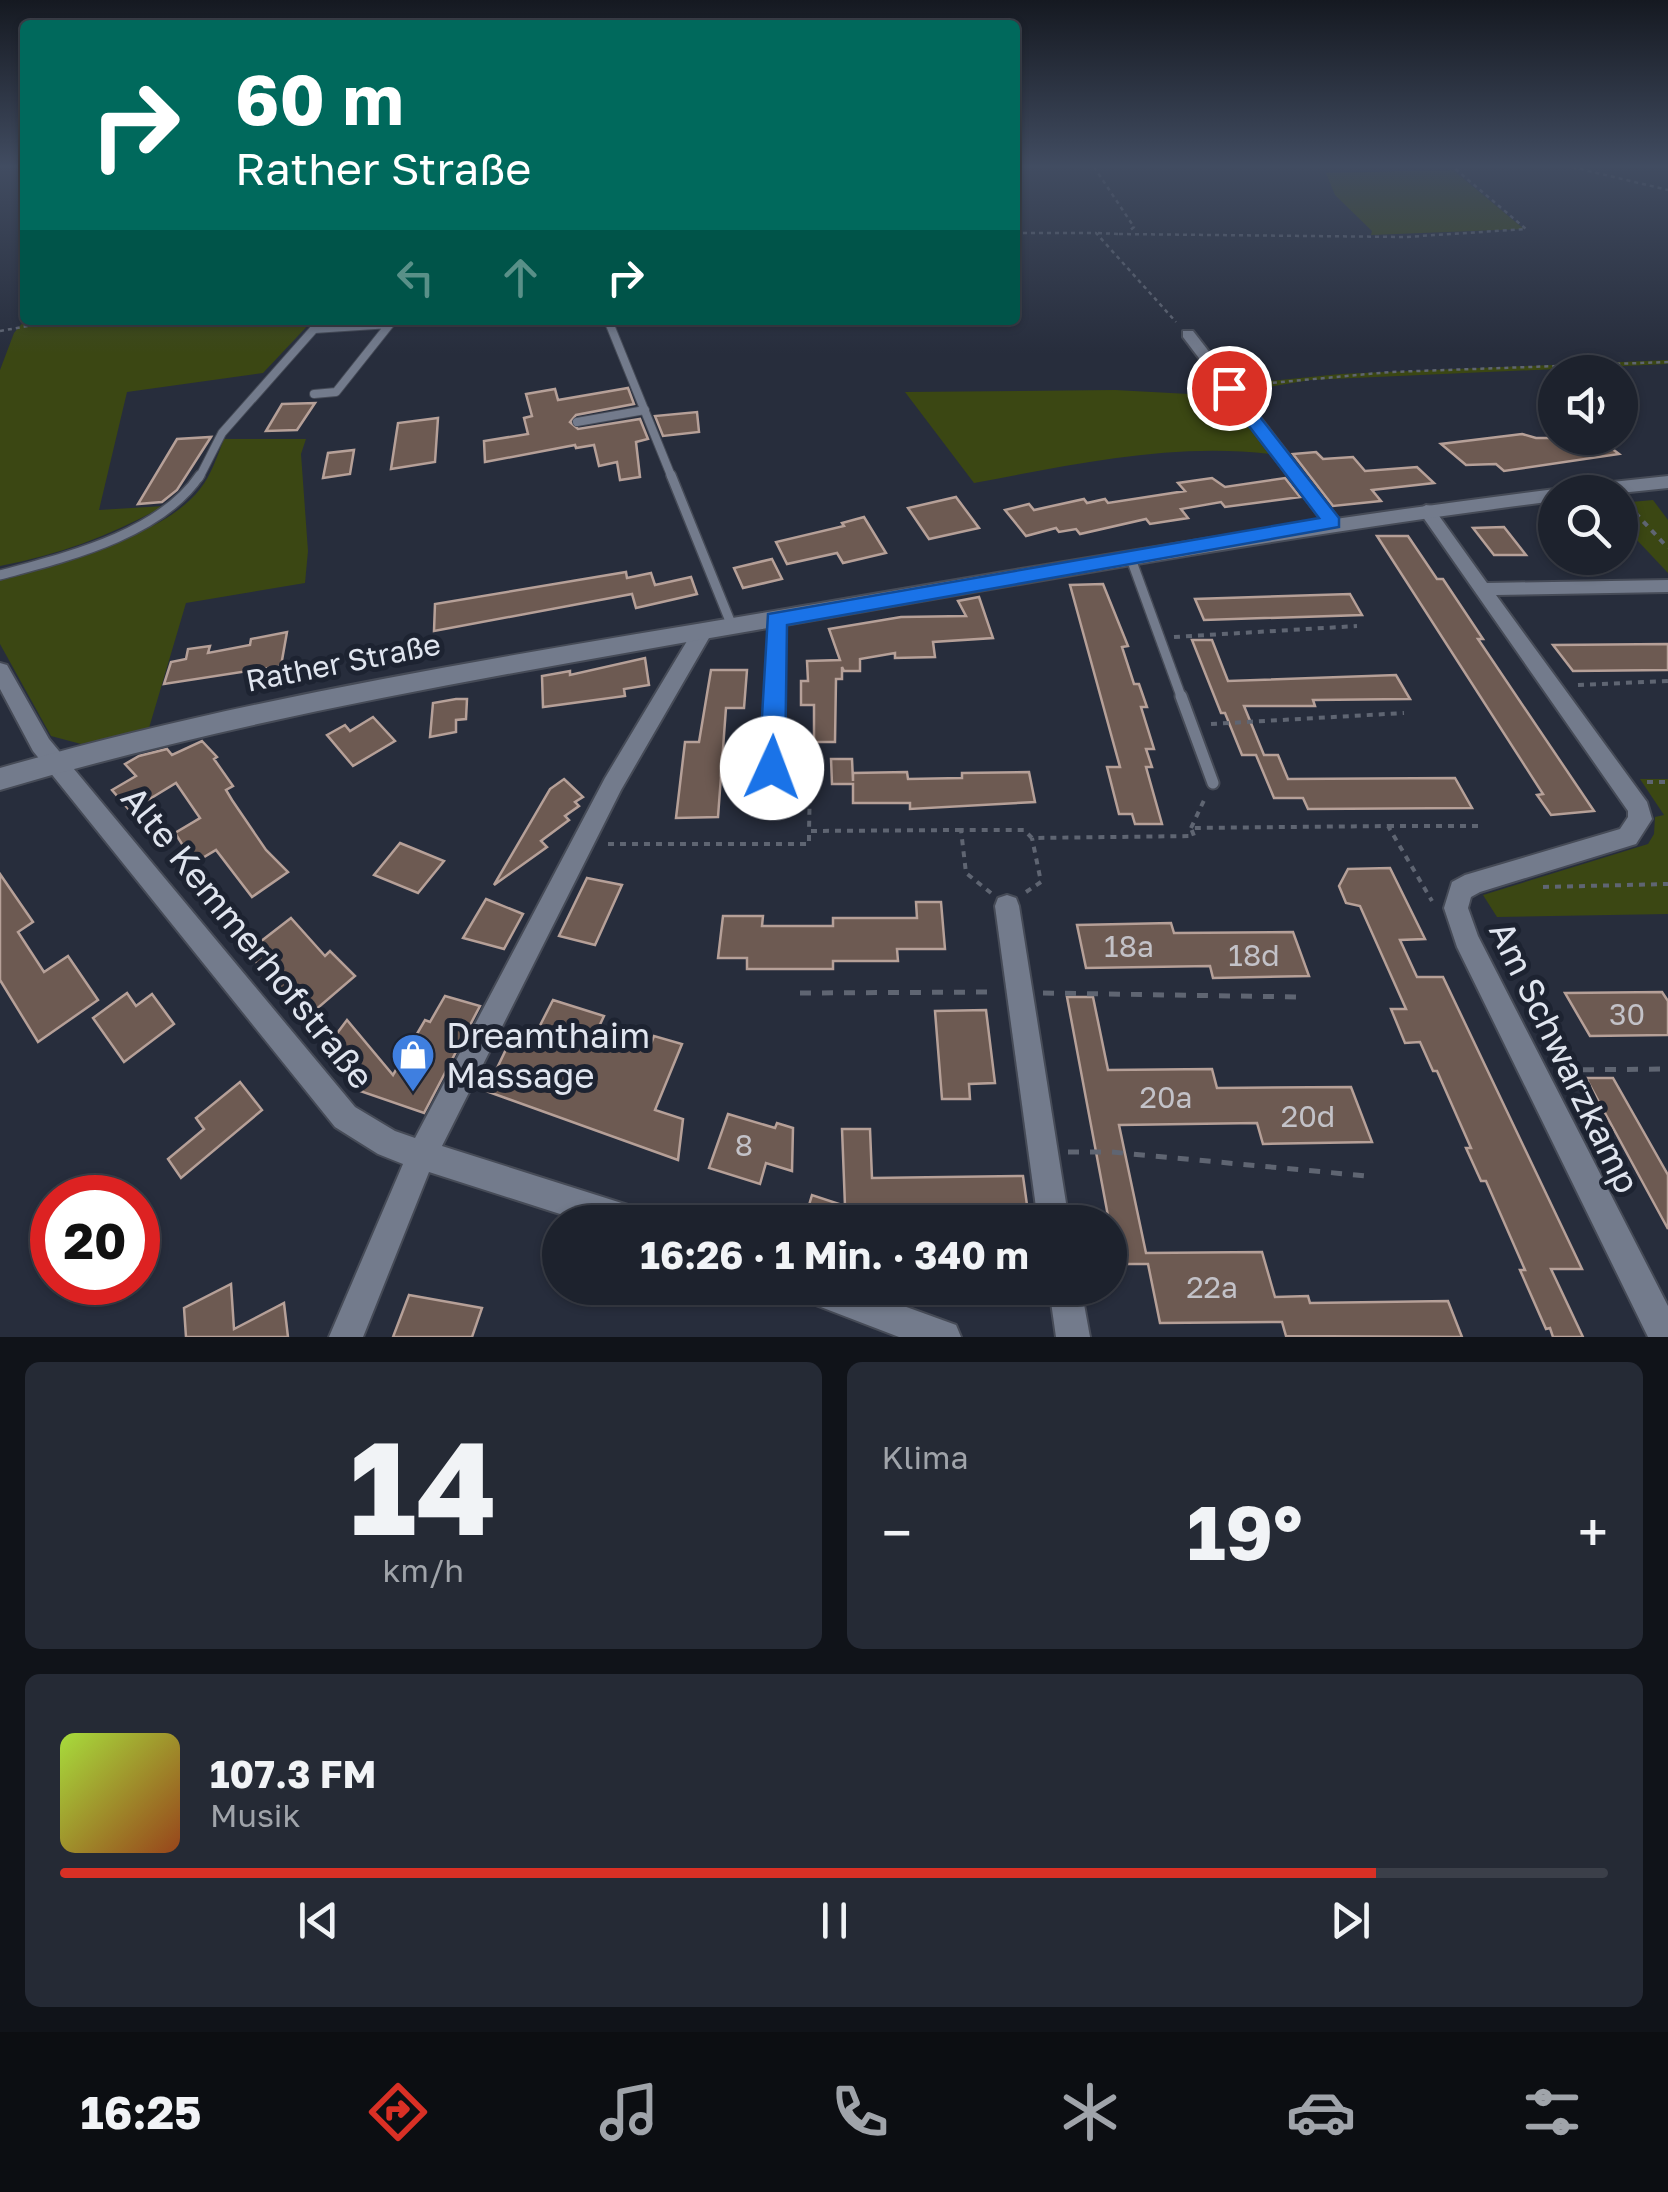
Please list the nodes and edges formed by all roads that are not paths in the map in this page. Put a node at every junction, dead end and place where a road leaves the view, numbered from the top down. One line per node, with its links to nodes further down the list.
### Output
1 (318, 325): 5 (lane)
2 (375, 325): 5 (lane)
3 (389, 325): 7 (lane)
4 (610, 325): 8 (lane)
5 (314, 329): 16 (lane)
6 (1188, 334): 14 (street)
7 (314, 394)
8 (645, 410): 9 (lane); 20 (lane)
9 (578, 422)
10 (1668, 482): 11 (street)
11 (1638, 485)
12 (1538, 497): 13 (street, Rather Straße)
13 (1426, 510): 14 (street, Rather Straße); 18 (street, Am Schwarzkamp)
14 (1332, 522): 15 (street, Rather Straße)
15 (1130, 556): 19 (street, Rather Straße); 26 (lane)
16 (0, 574)
17 (1668, 586): 18 (street)
18 (1482, 589): 36 (street, Am Schwarzkamp)
19 (776, 619): 20 (street, Rather Straße); 24 (lane)
20 (732, 626): 21 (street, Rather Straße)
21 (703, 631): 23 (street, Rather Straße); 28 (street)
22 (0, 670): 23 (street, Alte Kemmerhofstraße)
23 (54, 762): 25 (street, Rather Straße); 28 (street, Alte Kemmerhofstraße)
24 (772, 768)
25 (0, 779)
26 (1213, 782)
27 (1007, 906): 30 (street)
28 (422, 1154): 29 (street, Alte Kemmerhofstraße); 33 (street)
29 (580, 1205)
30 (1051, 1205)
31 (858, 1305): 34 (street)
32 (1068, 1305): 35 (street)
33 (346, 1337)
34 (944, 1337)
35 (1073, 1337)
36 (1666, 1337)

